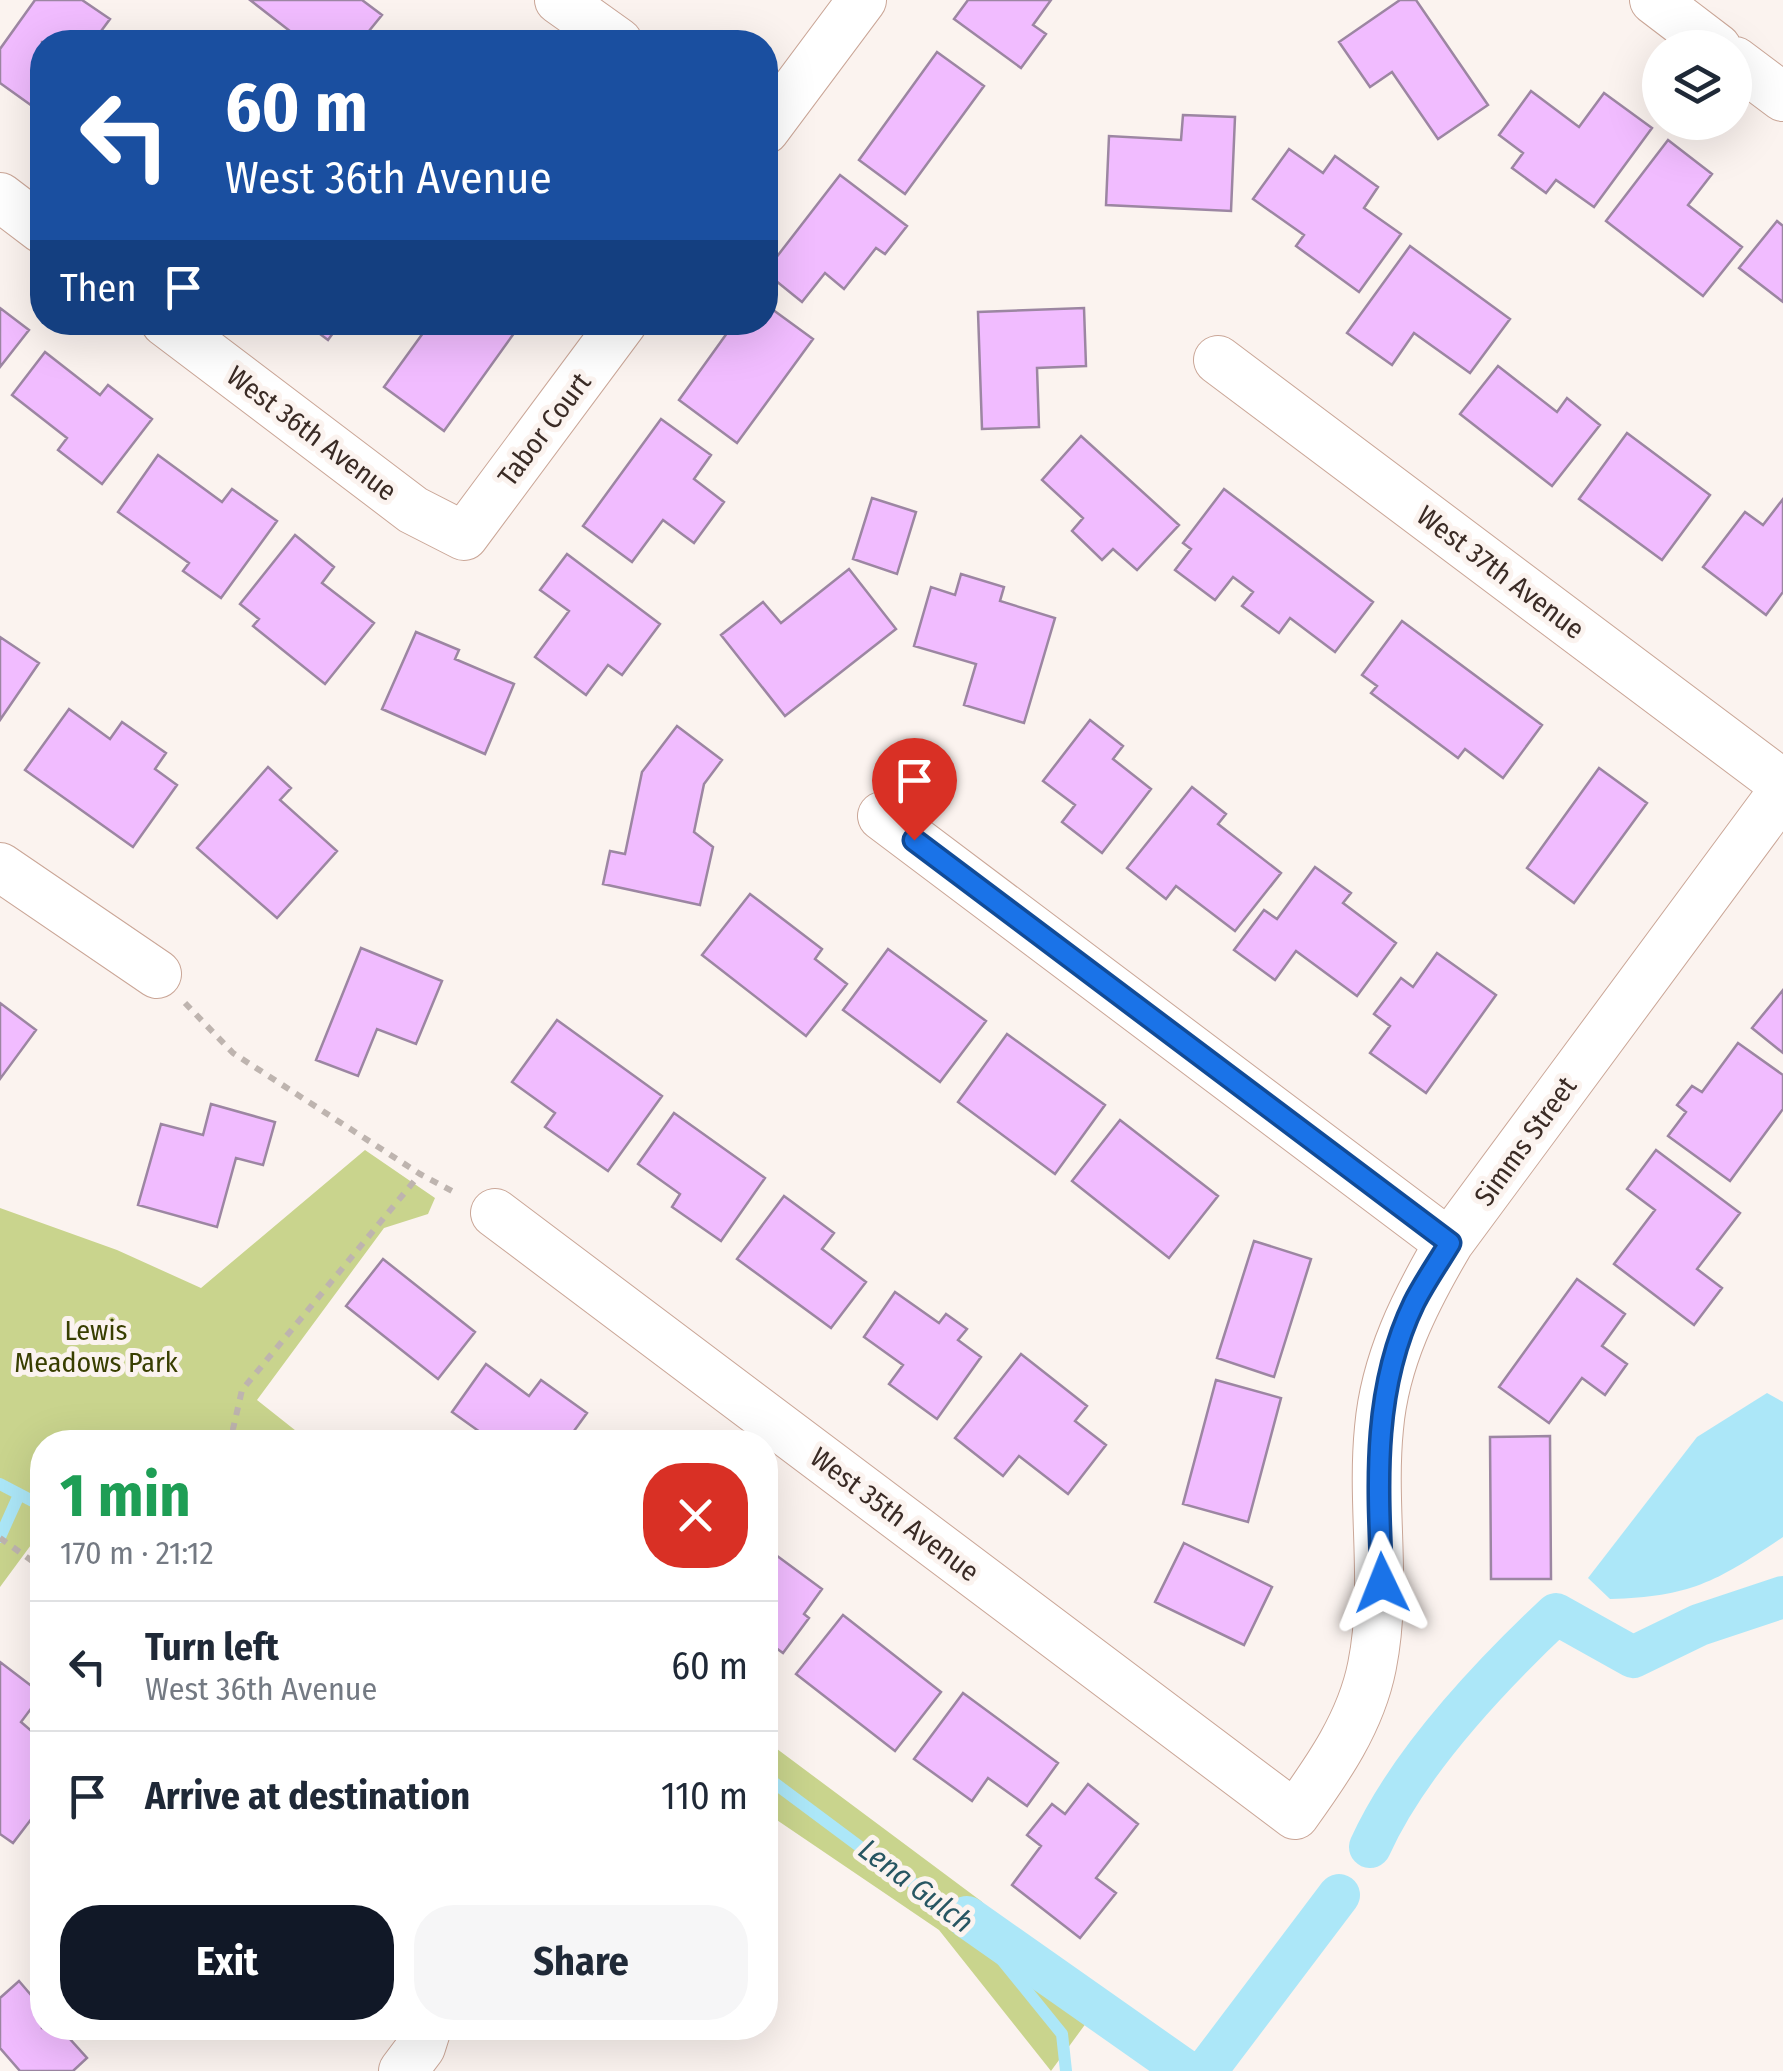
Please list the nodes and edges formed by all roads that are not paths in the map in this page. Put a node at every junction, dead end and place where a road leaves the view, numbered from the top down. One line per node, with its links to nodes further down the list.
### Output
1 (559, 0): 4 (street)
2 (862, 0): 8 (street)
3 (1654, 0): 5 (street)
4 (601, 30)
5 (1693, 30)
6 (1752, 74): 7 (street)
7 (1783, 98)
8 (778, 113)
9 (0, 197): 10 (street)
10 (30, 220)
11 (183, 335): 14 (street, West 36th Avenue)
12 (613, 335): 14 (street, Tabor Court)
13 (1218, 360): 15 (street, West 37th Avenue)
14 (464, 536)
15 (1783, 788): 20 (street, Simms Street)
16 (882, 816): 20 (street)
17 (0, 867): 18 (street)
18 (157, 974)
19 (495, 1213): 21 (street, West 35th Avenue)
20 (1450, 1243): 21 (street, Simms Street)
21 (1296, 1815)
22 (423, 2040): 23 (street)
23 (403, 2071)

